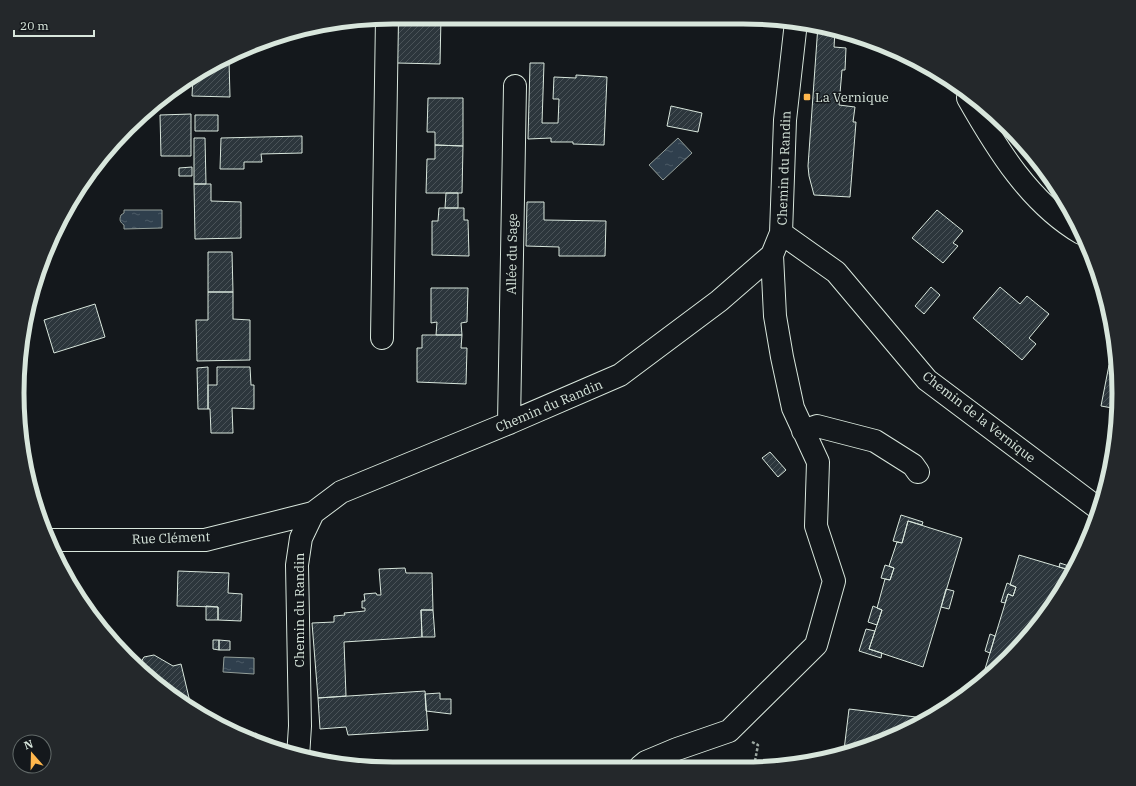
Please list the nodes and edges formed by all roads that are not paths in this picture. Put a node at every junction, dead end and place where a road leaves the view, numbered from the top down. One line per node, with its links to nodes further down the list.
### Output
1 (386, 24): 8 (street)
2 (795, 28): 6 (street, Chemin du Randin)
3 (515, 86): 9 (street, Allée du Sage)
4 (970, 102): 5 (street)
5 (1072, 227)
6 (781, 233): 7 (street, Chemin du Randin); 12 (street, Chemin de la Vernique)
7 (772, 255): 9 (street, Chemin du Randin); 10 (street)
8 (382, 338)
9 (509, 423): 13 (street, Chemin du Randin)
10 (803, 431): 11 (street); 16 (street)
11 (918, 472)
12 (1094, 505)
13 (313, 513): 14 (street, Rue Clément); 15 (street, Chemin du Randin)
14 (55, 540)
15 (298, 749)
16 (646, 762)

